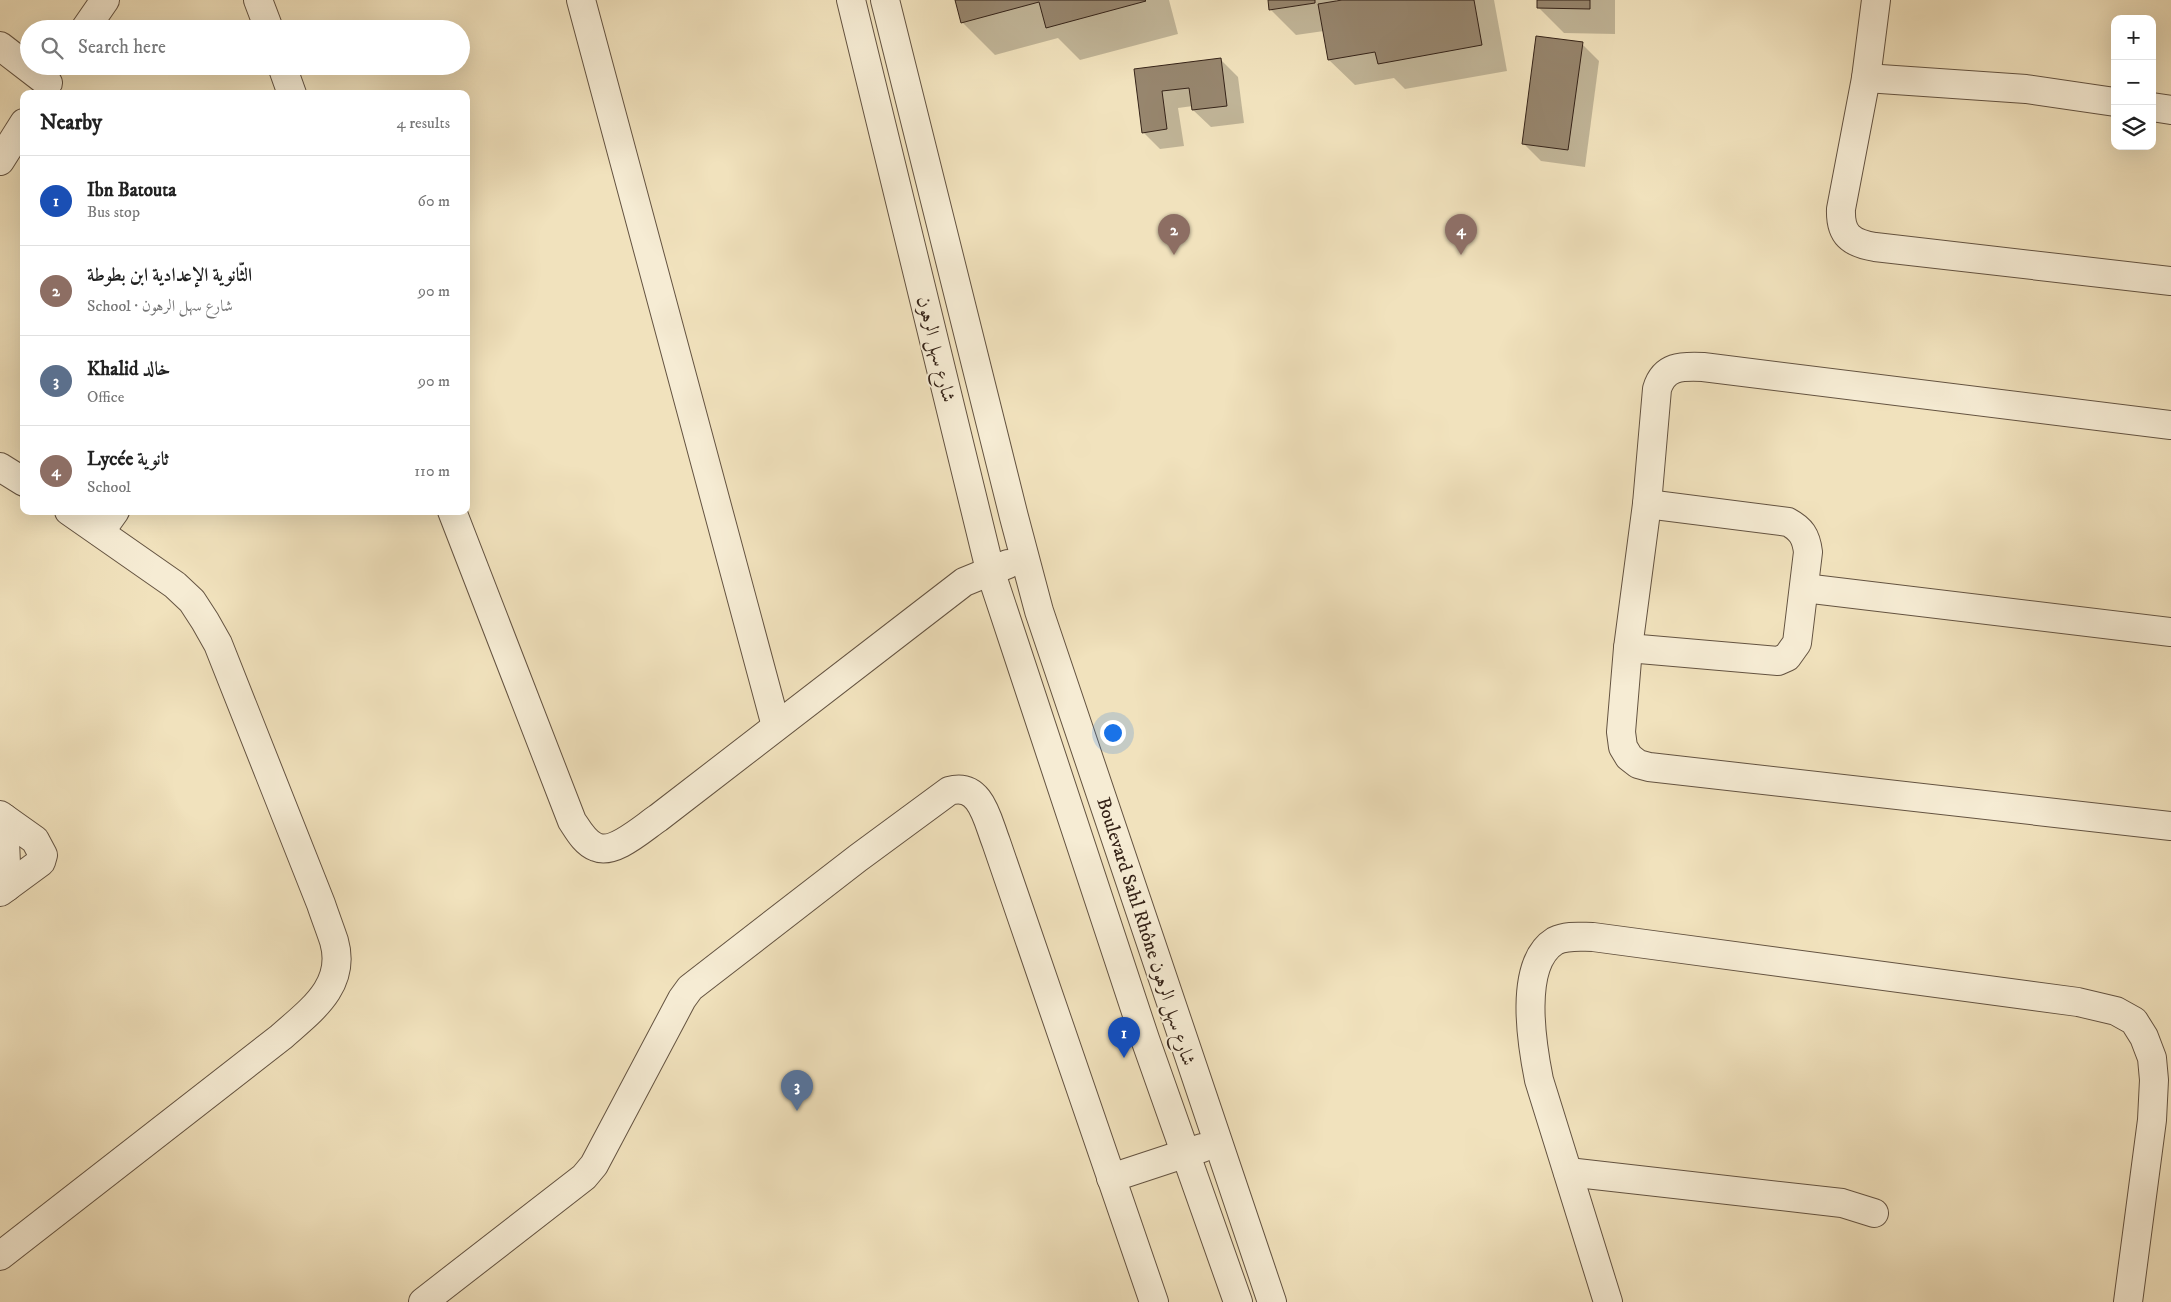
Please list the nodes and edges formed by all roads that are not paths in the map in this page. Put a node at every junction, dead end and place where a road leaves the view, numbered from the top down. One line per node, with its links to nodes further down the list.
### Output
1 (105, 0): 7 (street)
2 (258, 0): 8 (street)
3 (581, 0): 33 (street)
4 (852, 0): 28 (street, شارع سهل الرهون)
5 (885, 0): 27 (street, شارع سهل الرهون)
6 (1876, 0): 12 (street)
7 (91, 20)
8 (266, 20)
9 (0, 46): 10 (street)
10 (20, 60)
11 (285, 75): 13 (street)
12 (1866, 78): 14 (street); 19 (street)
13 (291, 90)
14 (2111, 101)
15 (2156, 108): 16 (street)
16 (2171, 110)
17 (20, 130): 18 (street)
18 (0, 162)
19 (2171, 281)
20 (2171, 425): 23 (street)
21 (0, 467): 22 (street)
22 (20, 480)
23 (1647, 504): 29 (street); 31 (street)
24 (85, 515): 26 (street)
25 (454, 515): 33 (street)
26 (108, 521): 42 (street)
27 (1025, 559): 28 (street); 37 (street, Boulevard Sahl Rhône شارع سهل الرهون)
28 (990, 570): 32 (street, شارع سهل الرهون); 33 (street)
29 (1804, 588): 30 (street); 31 (street)
30 (2171, 632)
31 (1628, 648): 35 (street)
32 (1032, 696): 38 (street, Boulevard Sahl Rhône شارع سهل الرهون)
33 (776, 726)
34 (2, 816): 36 (street); 36 (street)
35 (2171, 826)
36 (3, 890)
37 (1218, 1143): 38 (street); 46 (street, Boulevard Sahl Rhône شارع سهل الرهون)
38 (1185, 1154): 40 (street); 45 (street, Boulevard Sahl Rhône شارع سهل الرهون)
39 (1568, 1172): 41 (street); 47 (street); 48 (street)
40 (1111, 1178): 43 (street); 44 (street)
41 (1874, 1212)
42 (0, 1256)
43 (423, 1302)
44 (1154, 1302)
45 (1238, 1302)
46 (1272, 1302)
47 (1608, 1302)
48 (2128, 1302)

